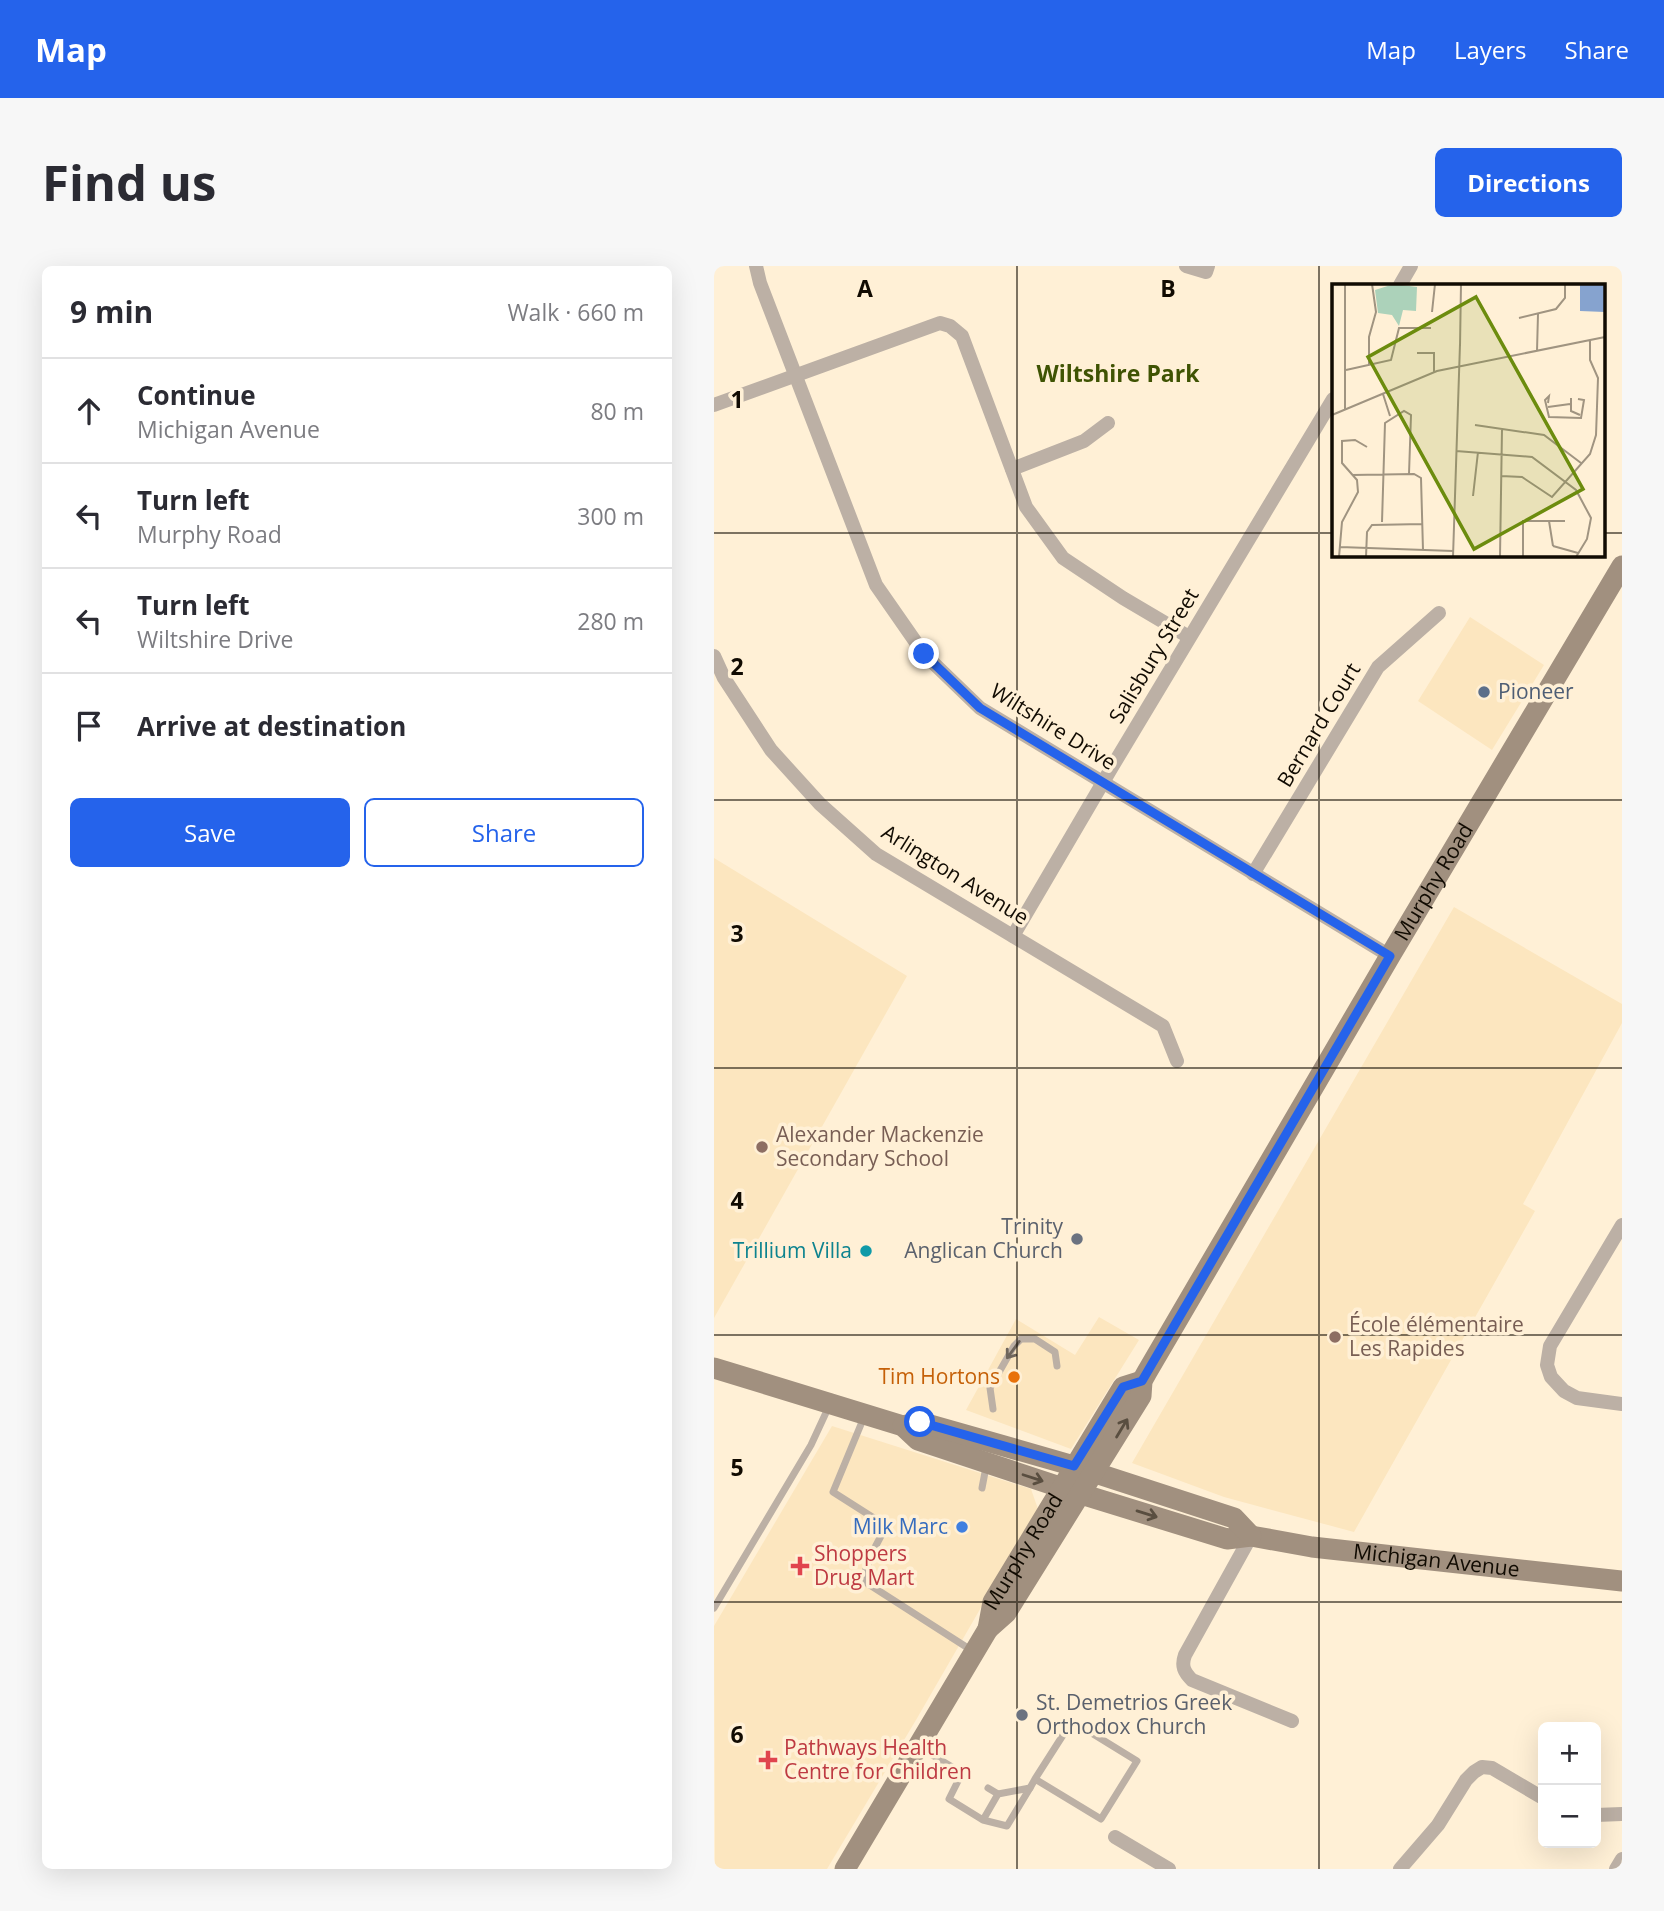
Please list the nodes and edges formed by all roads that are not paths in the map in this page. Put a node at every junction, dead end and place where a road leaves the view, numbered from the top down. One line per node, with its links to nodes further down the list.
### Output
1 (756, 266): 6 (street, Wiltshire Drive)
2 (1186, 266): 3 (street)
3 (1208, 266)
4 (1411, 266): 5 (street)
5 (1401, 284)
6 (796, 375): 8 (street); 10 (street); 15 (street, Wiltshire Drive)
7 (1332, 401): 13 (street, Salisbury Street)
8 (714, 405)
9 (1108, 423): 10 (street)
10 (1012, 469): 13 (street)
11 (1622, 566): 18 (street, Murphy Road)
12 (1439, 613): 16 (street, Bernard Court)
13 (1189, 637): 15 (street, Salisbury Street)
14 (714, 656): 17 (street, Arlington Avenue)
15 (1102, 783): 16 (street, Wiltshire Drive); 17 (street, Salisbury Street)
16 (1253, 874): 18 (street, Wiltshire Drive)
17 (1013, 936): 19 (street, Arlington Avenue)
18 (1390, 956): 23 (street, Murphy Road)
19 (1177, 1061)
20 (1622, 1225): 25 (street)
21 (1057, 1366): 26 (lane, one-way to 26)
22 (714, 1368): 24 (street, Michigan Avenue)
23 (1142, 1381): 30 (street, Murphy Road); 31 (street, Murphy Road, one-way to 23)
24 (830, 1404): 27 (street, Michigan Avenue); 36 (lane)
25 (1622, 1404)
26 (993, 1409)
27 (865, 1415): 28 (street, Michigan Avenue); 37 (lane)
28 (903, 1426): 29 (street, Michigan Avenue); 30 (street, Michigan Avenue)
29 (986, 1463): 32 (lane); 33 (street, Michigan Avenue, one-way to 33)
30 (1074, 1466): 31 (street, Michigan Avenue); 33 (street, Murphy Road)
31 (1095, 1473): 33 (street, Murphy Road); 34 (street, Michigan Avenue)
32 (982, 1488)
33 (1072, 1491): 34 (street, Michigan Avenue, one-way to 34); 37 (street, Murphy Road)
34 (1251, 1536): 35 (street, Michigan Avenue); 38 (street)
35 (1622, 1581)
36 (714, 1608)
37 (975, 1652): 39 (street, Murphy Road)
38 (1292, 1721)
39 (918, 1747): 40 (lane); 52 (street, Murphy Road)
40 (962, 1773): 41 (lane); 49 (lane)
41 (970, 1779)
42 (1035, 1779): 42 (lane); 44 (lane)
43 (988, 1788): 45 (lane)
44 (1030, 1788): 45 (lane); 49 (lane)
45 (998, 1794): 49 (lane)
46 (1538, 1795): 54 (street)
47 (1622, 1814): 48 (street)
48 (1601, 1815)
49 (983, 1820)
50 (1115, 1837): 53 (street)
51 (1622, 1859): 55 (street)
52 (845, 1869)
53 (1169, 1869)
54 (1400, 1869)
55 (1616, 1869)

